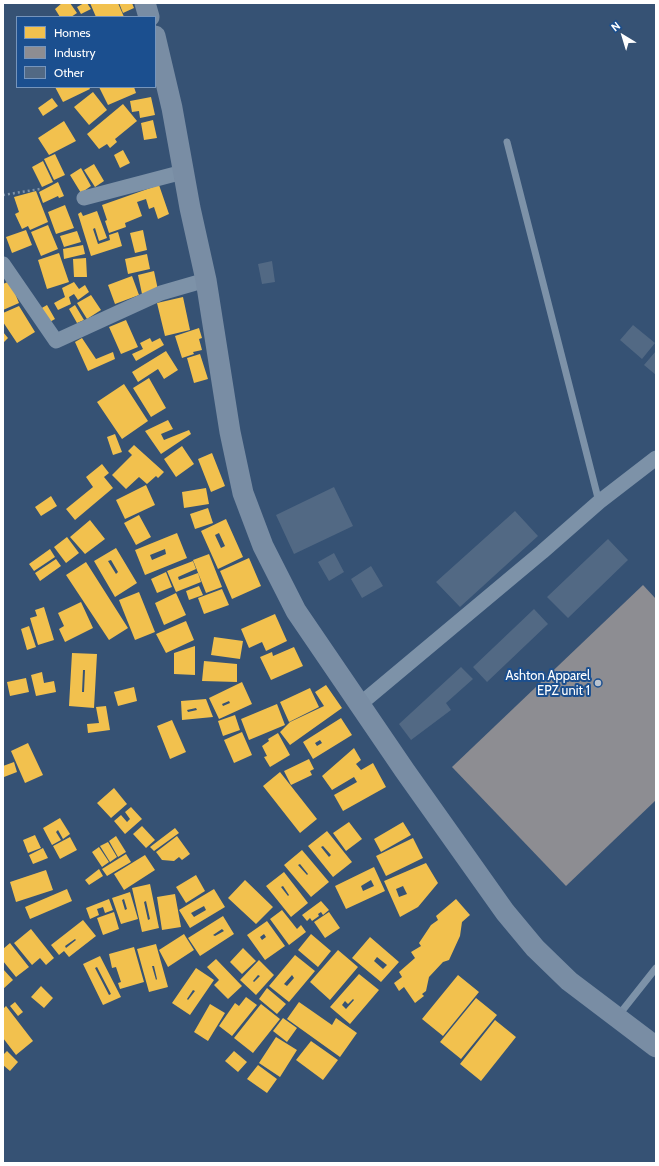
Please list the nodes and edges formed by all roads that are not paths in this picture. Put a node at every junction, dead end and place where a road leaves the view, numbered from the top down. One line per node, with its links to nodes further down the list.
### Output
1 (144, 3): 2 (main road)
2 (149, 16)
3 (156, 40): 5 (main road)
4 (507, 142): 10 (lane)
5 (183, 172): 6 (street); 8 (main road)
6 (84, 198)
7 (3, 264): 8 (street)
8 (206, 280): 11 (main road)
9 (656, 458): 10 (street)
10 (599, 502): 11 (street)
11 (359, 705): 13 (main road)
12 (656, 968): 13 (lane)
13 (617, 1018): 14 (main road)
14 (656, 1047)

